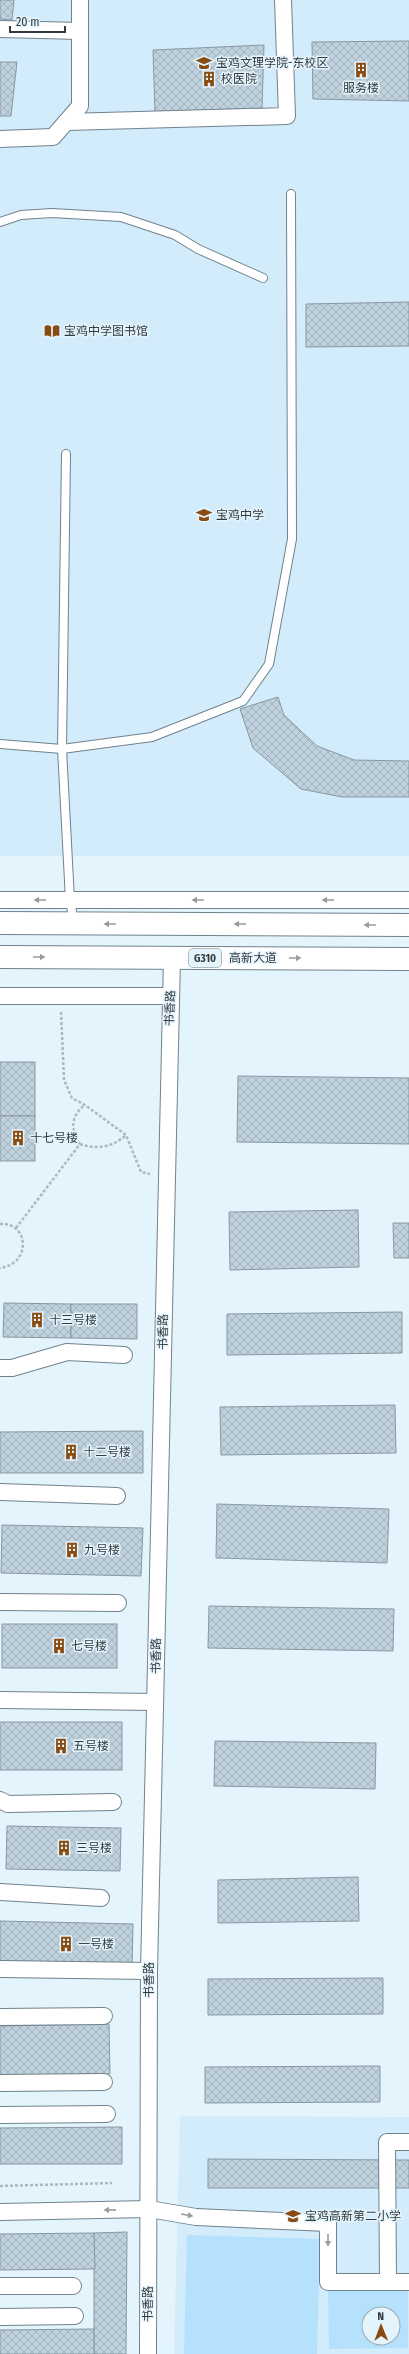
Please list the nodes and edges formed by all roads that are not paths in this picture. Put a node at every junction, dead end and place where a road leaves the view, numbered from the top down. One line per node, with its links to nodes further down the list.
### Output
1 (80, 0): 4 (street)
2 (283, 0): 5 (street)
3 (0, 29): 4 (street)
4 (80, 31): 5 (street)
5 (66, 122): 6 (street)
6 (0, 139)
7 (291, 194): 12 (lane)
8 (0, 222): 9 (lane)
9 (263, 278)
10 (66, 454): 12 (lane)
11 (0, 744): 12 (lane)
12 (62, 749): 14 (lane)
13 (0, 900): 14 (street, one-way to 13)
14 (70, 900): 15 (street, one-way to 14); 17 (lane)
15 (409, 900)
16 (0, 923): 17 (highway)
17 (74, 924): 18 (highway, one-way to 17)
18 (409, 925)
19 (0, 957): 20 (highway, 高新大道 / G310, one-way to 20)
20 (172, 958): 21 (highway, 高新大道 / G310, one-way to 21); 23 (street, 书香路)
21 (409, 959)
22 (0, 996): 23 (street)
23 (170, 996): 31 (street, 书香路)
24 (124, 1355): 25 (street)
25 (0, 1368)
26 (0, 1492): 27 (street)
27 (117, 1496)
28 (0, 1602): 29 (street)
29 (118, 1603)
30 (0, 1700): 31 (street)
31 (155, 1702): 37 (street, 书香路)
32 (0, 1800): 33 (street)
33 (113, 1802)
34 (0, 1892): 35 (street)
35 (101, 1898)
36 (0, 1969): 37 (street)
37 (149, 1971): 45 (street, 书香路)
38 (104, 2016): 39 (street)
39 (0, 2018)
40 (104, 2082): 41 (street)
41 (0, 2083)
42 (107, 2114): 43 (street)
43 (0, 2115)
44 (409, 2142): 47 (street)
45 (149, 2209): 46 (street, one-way to 46); 47 (street, one-way to 47); 53 (street, 书香路)
46 (0, 2212)
47 (388, 2282): 48 (street)
48 (409, 2282)
49 (0, 2286): 50 (street)
50 (73, 2286)
51 (75, 2316): 52 (street)
52 (0, 2317)
53 (148, 2354)

